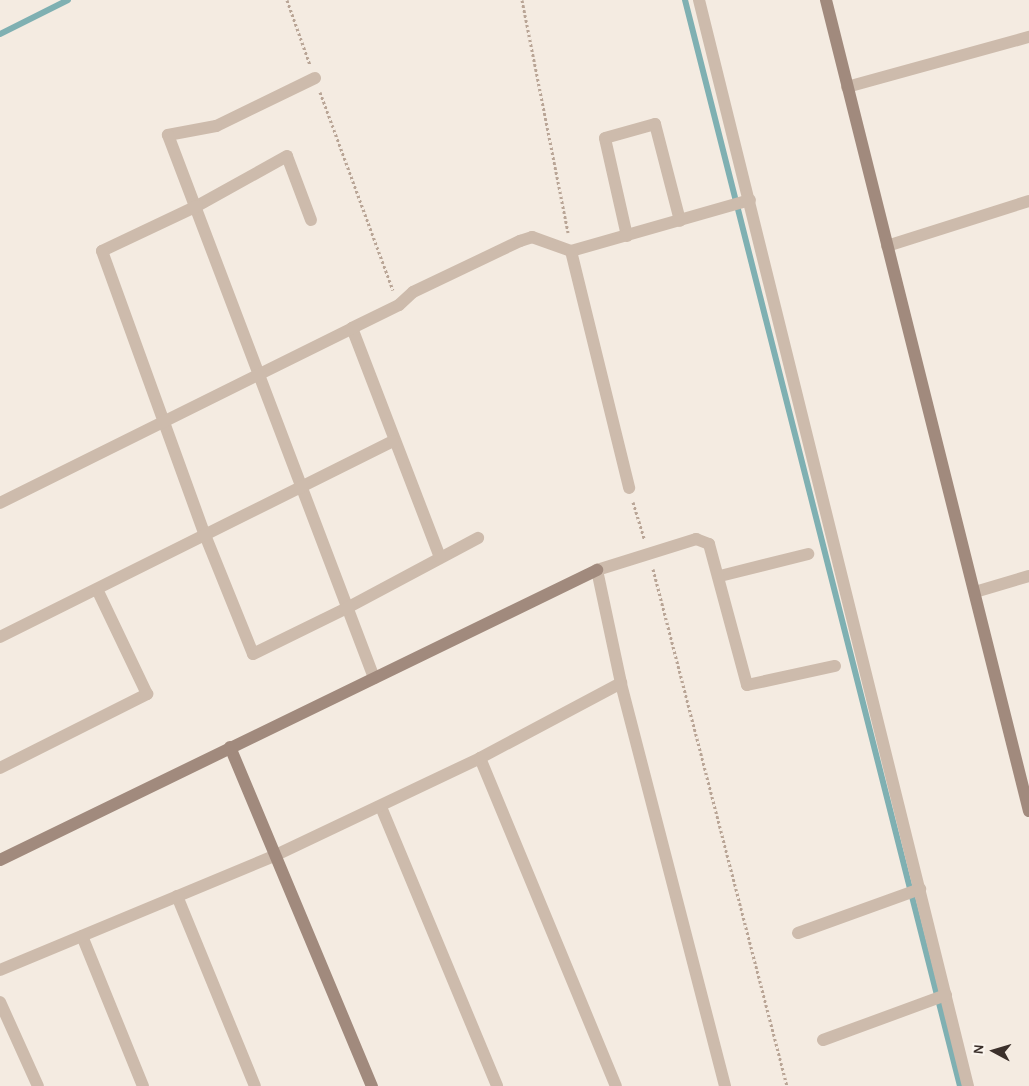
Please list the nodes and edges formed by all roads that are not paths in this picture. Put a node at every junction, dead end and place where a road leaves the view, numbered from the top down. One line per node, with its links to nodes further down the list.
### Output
1 (699, 0): 6 (street)
2 (826, 0): 5 (street)
3 (1029, 37): 5 (street)
4 (315, 78): 8 (street)
5 (848, 87): 12 (street)
6 (750, 200): 10 (street); 42 (street)
7 (1029, 201): 12 (street)
8 (197, 206): 9 (street); 15 (street); 16 (street)
9 (311, 220)
10 (680, 221): 11 (street); 11 (street)
11 (628, 236): 13 (street)
12 (886, 246): 29 (street)
13 (571, 251): 14 (street); 19 (street)
14 (352, 328): 15 (street); 17 (street)
15 (259, 374): 16 (street); 18 (street)
16 (164, 422): 20 (street); 21 (street)
17 (393, 441): 18 (street); 24 (street)
18 (300, 488): 21 (street); 30 (street)
19 (629, 488)
20 (0, 503)
21 (206, 535): 28 (street); 30 (street)
22 (478, 538): 24 (street)
23 (808, 554): 26 (street)
24 (440, 557): 30 (street)
25 (597, 570): 26 (street); 33 (street); 34 (street)
26 (720, 576): 32 (street)
27 (1029, 576): 29 (street)
28 (97, 589): 31 (street); 37 (street)
29 (974, 592): 39 (street)
30 (346, 609): 33 (street)
31 (0, 637)
32 (835, 666)
33 (374, 678): 35 (street)
34 (621, 684): 36 (street); 56 (street)
35 (230, 747): 40 (street); 41 (street)
36 (480, 758): 38 (street); 55 (street)
37 (0, 768)
38 (381, 806): 40 (street); 54 (street)
39 (1029, 808)
40 (276, 855): 43 (street); 53 (street)
41 (0, 860)
42 (920, 889): 44 (street); 47 (street)
43 (177, 896): 45 (street); 52 (street)
44 (798, 933)
45 (82, 936): 46 (street); 51 (street)
46 (0, 970)
47 (946, 995): 49 (street); 57 (street)
48 (0, 1002): 50 (street)
49 (823, 1040)
50 (38, 1086)
51 (143, 1086)
52 (255, 1086)
53 (372, 1086)
54 (497, 1086)
55 (616, 1086)
56 (725, 1086)
57 (968, 1086)

